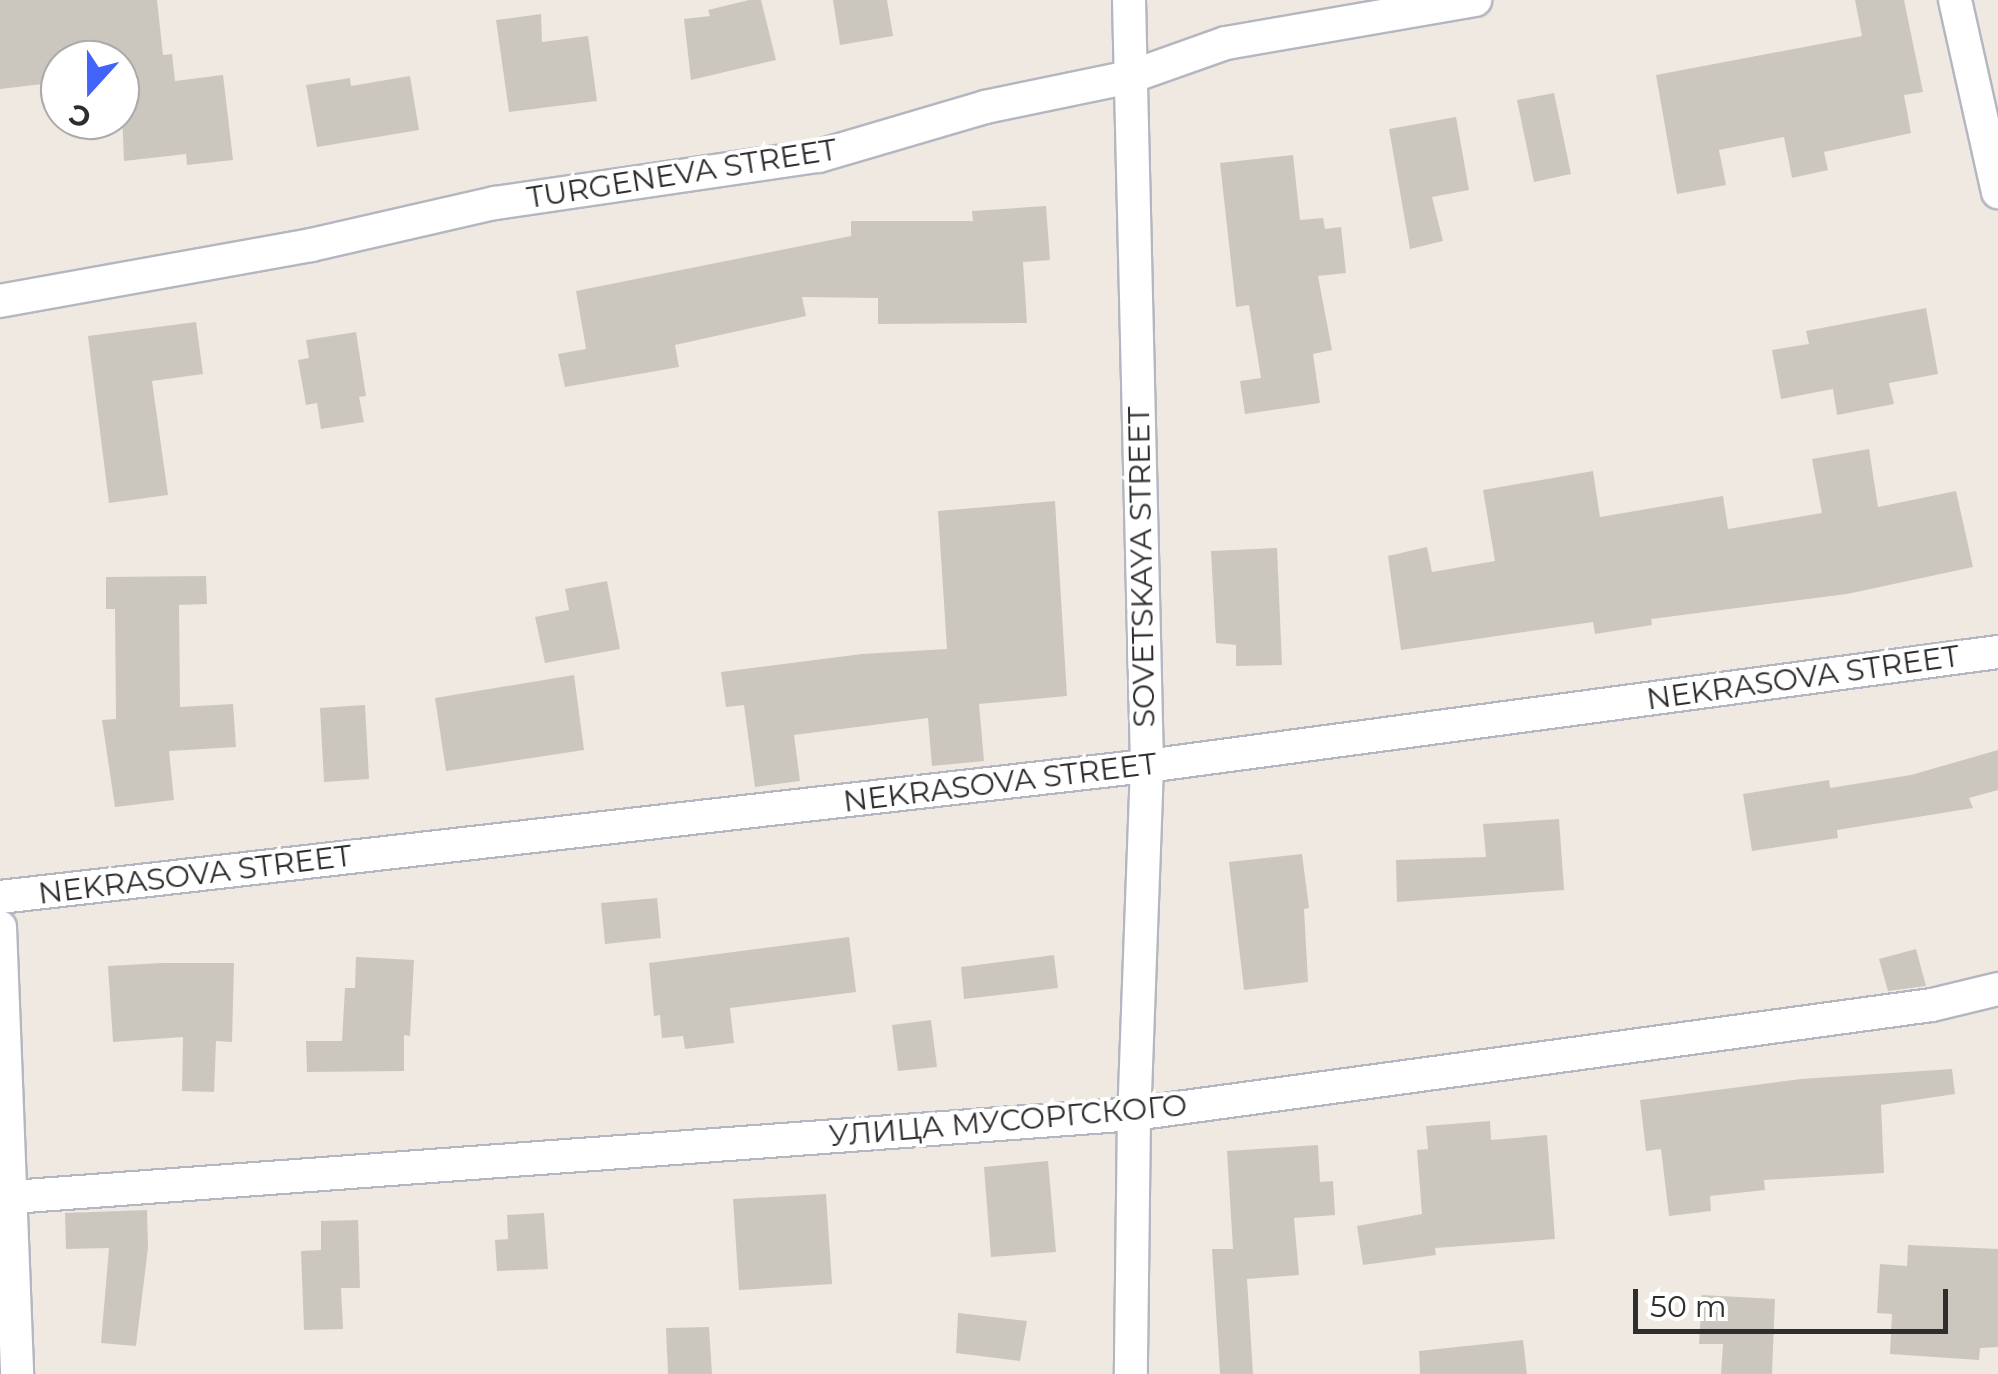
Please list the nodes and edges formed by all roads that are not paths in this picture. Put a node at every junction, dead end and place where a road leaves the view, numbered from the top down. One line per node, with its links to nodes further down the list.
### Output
1 (1129, 0): 4 (street, SOVETSKAYA STREET)
2 (1475, 0): 4 (street, TURGENEVA STREET)
3 (1956, 0): 5 (street)
4 (1130, 77): 6 (street, TURGENEVA STREET); 8 (street, SOVETSKAYA STREET)
5 (1998, 192)
6 (0, 300)
7 (1998, 652): 8 (street, NEKRASOVA STREET)
8 (1147, 766): 9 (street, NEKRASOVA STREET); 12 (street, SOVETSKAYA STREET)
9 (0, 897)
10 (0, 927): 13 (street)
11 (1998, 989): 12 (street, УЛИЦА МУСОРГСКОГО)
12 (1134, 1114): 13 (street, УЛИЦА МУСОРГСКОГО); 15 (street, SOVETSKAYA STREET)
13 (12, 1197): 14 (street)
14 (17, 1374)
15 (1131, 1374)

